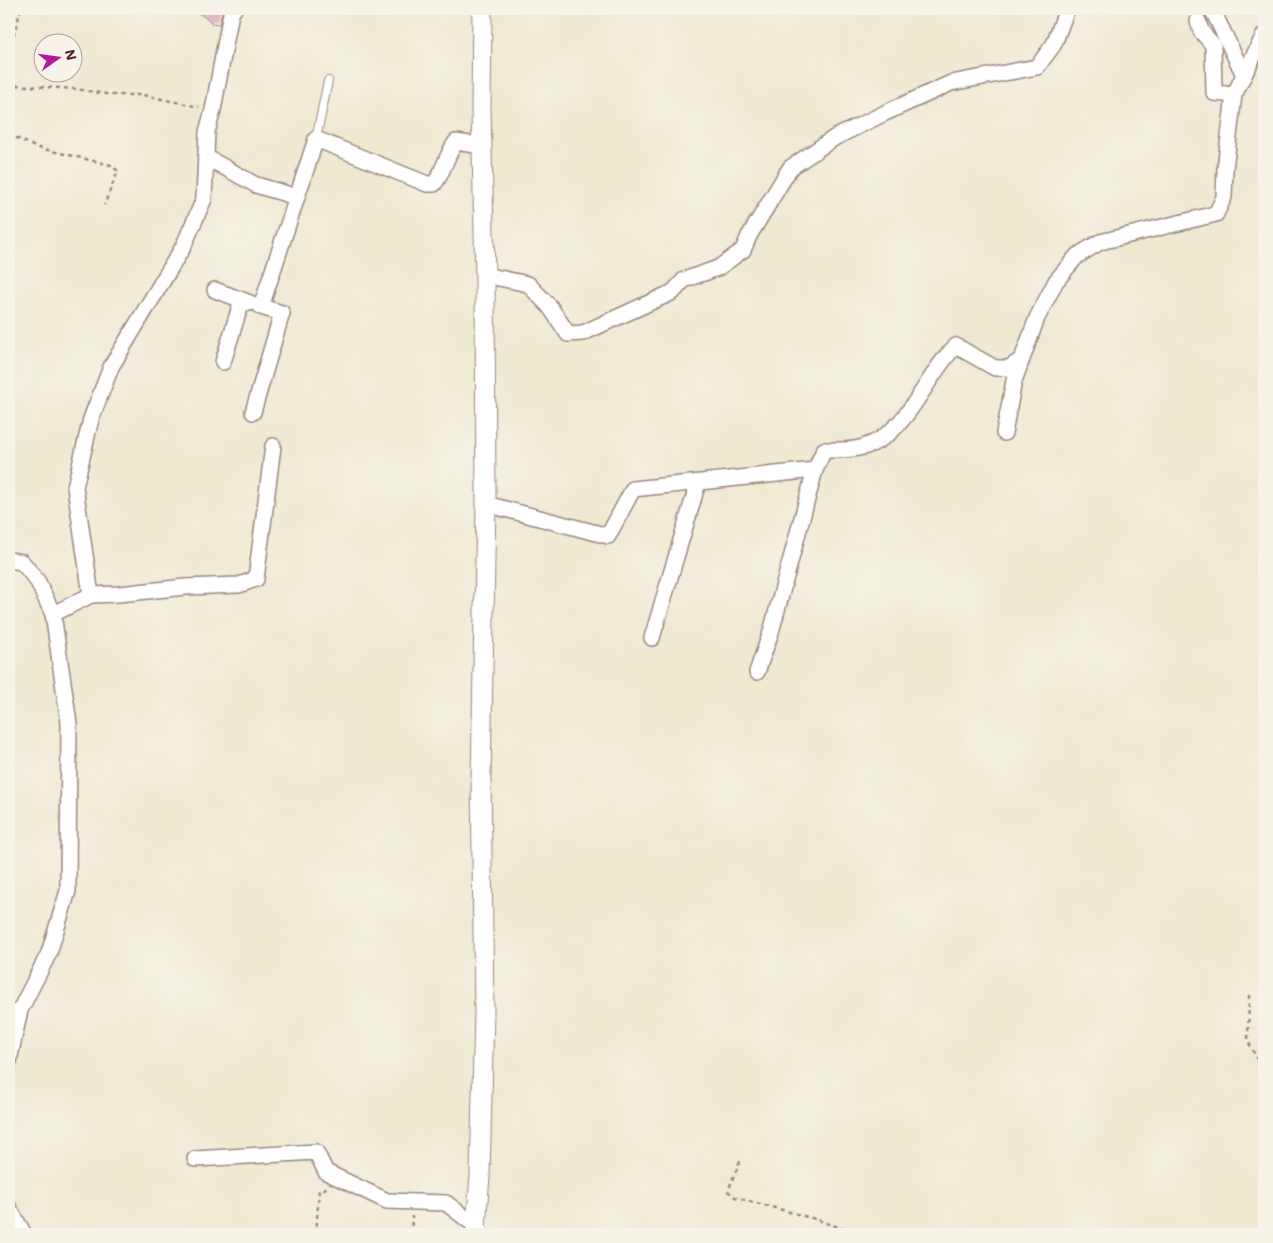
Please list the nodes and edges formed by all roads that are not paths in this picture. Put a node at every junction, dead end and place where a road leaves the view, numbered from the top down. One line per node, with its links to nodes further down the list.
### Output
1 (234, 9): 12 (street)
2 (482, 9): 11 (street)
3 (1067, 9): 14 (street)
4 (1212, 9): 7 (street)
5 (1198, 21): 9 (street)
6 (1264, 35): 7 (street)
7 (1244, 75): 9 (street)
8 (328, 81): 10 (lane)
9 (1234, 95): 18 (street)
10 (316, 140): 11 (street); 13 (street)
11 (482, 146): 14 (street)
12 (206, 157): 13 (street); 27 (street)
13 (297, 197): 17 (street)
14 (485, 275): 25 (street)
15 (215, 290): 16 (street)
16 (242, 300): 17 (street); 19 (street)
17 (261, 308): 20 (street)
18 (1022, 360): 21 (street); 23 (street)
19 (223, 362)
20 (253, 412)
21 (1004, 433)
22 (273, 446): 27 (street)
23 (815, 470): 24 (street); 30 (street)
24 (698, 483): 25 (street); 29 (street)
25 (486, 504): 34 (street)
26 (9, 560): 28 (street)
27 (91, 595): 28 (street)
28 (53, 614): 31 (street)
29 (652, 638)
30 (757, 672)
31 (9, 1061)
32 (195, 1159): 34 (street)
33 (9, 1208): 35 (street)
34 (477, 1230)
35 (24, 1234)

